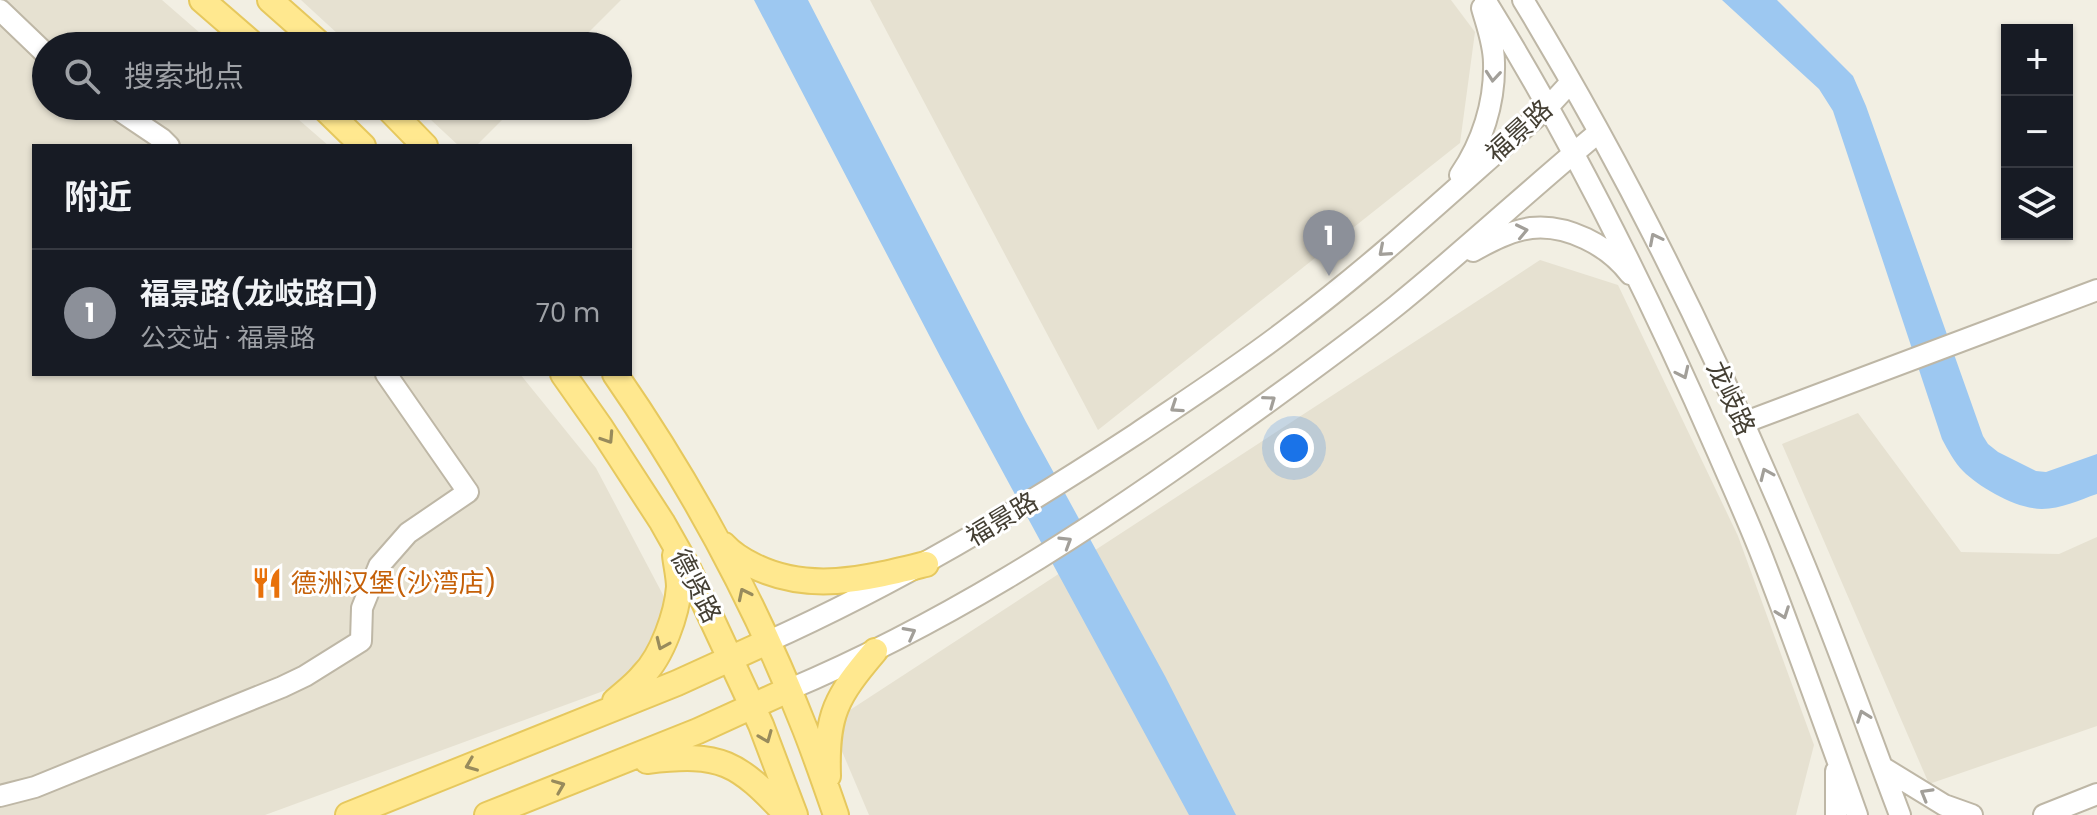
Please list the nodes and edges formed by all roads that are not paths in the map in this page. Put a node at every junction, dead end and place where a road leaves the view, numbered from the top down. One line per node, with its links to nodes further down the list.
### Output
1 (202, 0): 6 (main road)
2 (270, 0): 7 (main road)
3 (1483, 0): 10 (street, 龙岐路); 19 (street, one-way to 19)
4 (1523, 0): 9 (street, 龙岐路)
5 (0, 10): 8 (street)
6 (239, 32)
7 (306, 32)
8 (32, 41)
9 (1571, 82): 10 (street, 福景路); 14 (street, 龙岐路)
10 (1548, 107): 18 (street, 龙岐路); 19 (street, 福景路)
11 (134, 120): 15 (street)
12 (336, 120): 16 (main road)
13 (400, 120): 17 (main road)
14 (1599, 132): 18 (street, 福景路); 26 (street, 龙岐路, one-way to 14)
15 (167, 144)
16 (361, 144)
17 (423, 144)
18 (1574, 153): 20 (street, 福景路); 22 (street, 龙岐路)
19 (1442, 200): 29 (street, 福景路, one-way to 29)
20 (1428, 278): 22 (street, one-way to 22); 31 (street, 福景路, one-way to 20)
21 (2097, 290): 26 (street)
22 (1650, 302): 36 (street, 龙岐路, one-way to 36)
23 (387, 376): 40 (street)
24 (564, 376): 28 (main road, 德贤路, one-way to 28)
25 (616, 376): 27 (main road, 德贤路)
26 (1743, 423): 38 (street, 龙岐路, one-way to 26)
27 (712, 532): 29 (main road); 30 (main road, 德贤路, one-way to 27)
28 (673, 541): 32 (main road, 德贤路); 35 (main road, one-way to 35)
29 (926, 564): 30 (street, 福景路)
30 (767, 642): 32 (main road, 福景路); 33 (main road, 德贤路)
31 (875, 651): 33 (street, 福景路); 41 (main road)
32 (732, 658): 34 (main road, 德贤路); 35 (main road, 福景路)
33 (788, 690): 34 (main road, 福景路); 41 (main road, 德贤路)
34 (753, 706): 37 (main road, 福景路); 45 (main road, 德贤路, one-way to 45)
35 (595, 716): 42 (main road, 福景路, one-way to 42)
36 (1835, 755): 46 (street); 47 (street, 龙岐路)
37 (613, 765): 43 (main road, 福景路, one-way to 37); 44 (main road)
38 (1882, 767): 48 (street, 龙岐路); 49 (street, one-way to 38)
39 (2097, 794): 50 (street)
40 (0, 796)
41 (832, 804)
42 (348, 815)
43 (487, 815)
44 (787, 815)
45 (795, 815)
46 (1836, 815)
47 (1857, 815)
48 (1900, 815)
49 (1972, 815)
50 (2044, 815)

